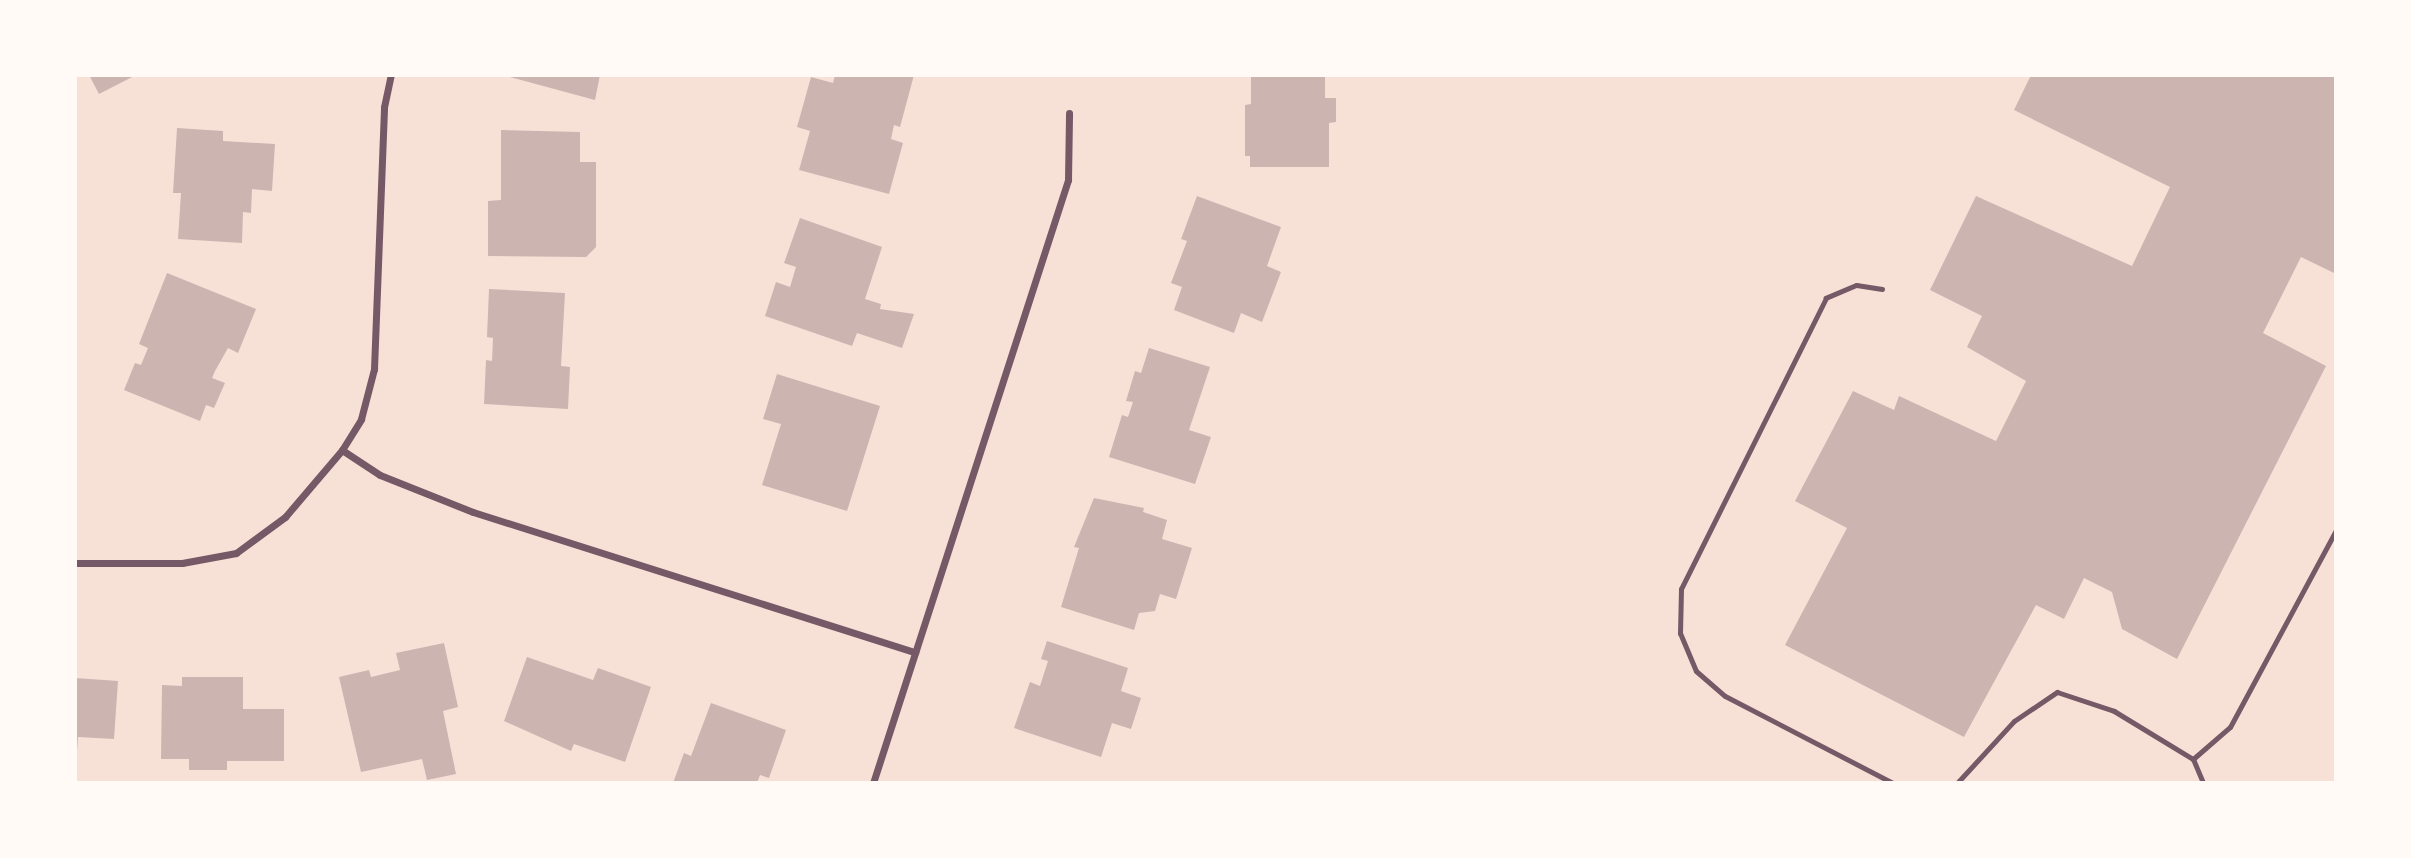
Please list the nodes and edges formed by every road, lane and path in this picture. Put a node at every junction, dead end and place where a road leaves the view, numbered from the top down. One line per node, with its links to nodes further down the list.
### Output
1 (391, 75): 4 (street)
2 (1069, 113): 7 (street)
3 (1882, 289): 10 (lane)
4 (342, 450): 6 (street); 7 (street)
5 (2336, 530): 8 (lane)
6 (75, 563)
7 (915, 652): 9 (street)
8 (2193, 759): 11 (lane); 12 (lane)
9 (873, 783)
10 (1893, 783)
11 (1957, 783)
12 (2203, 783)

